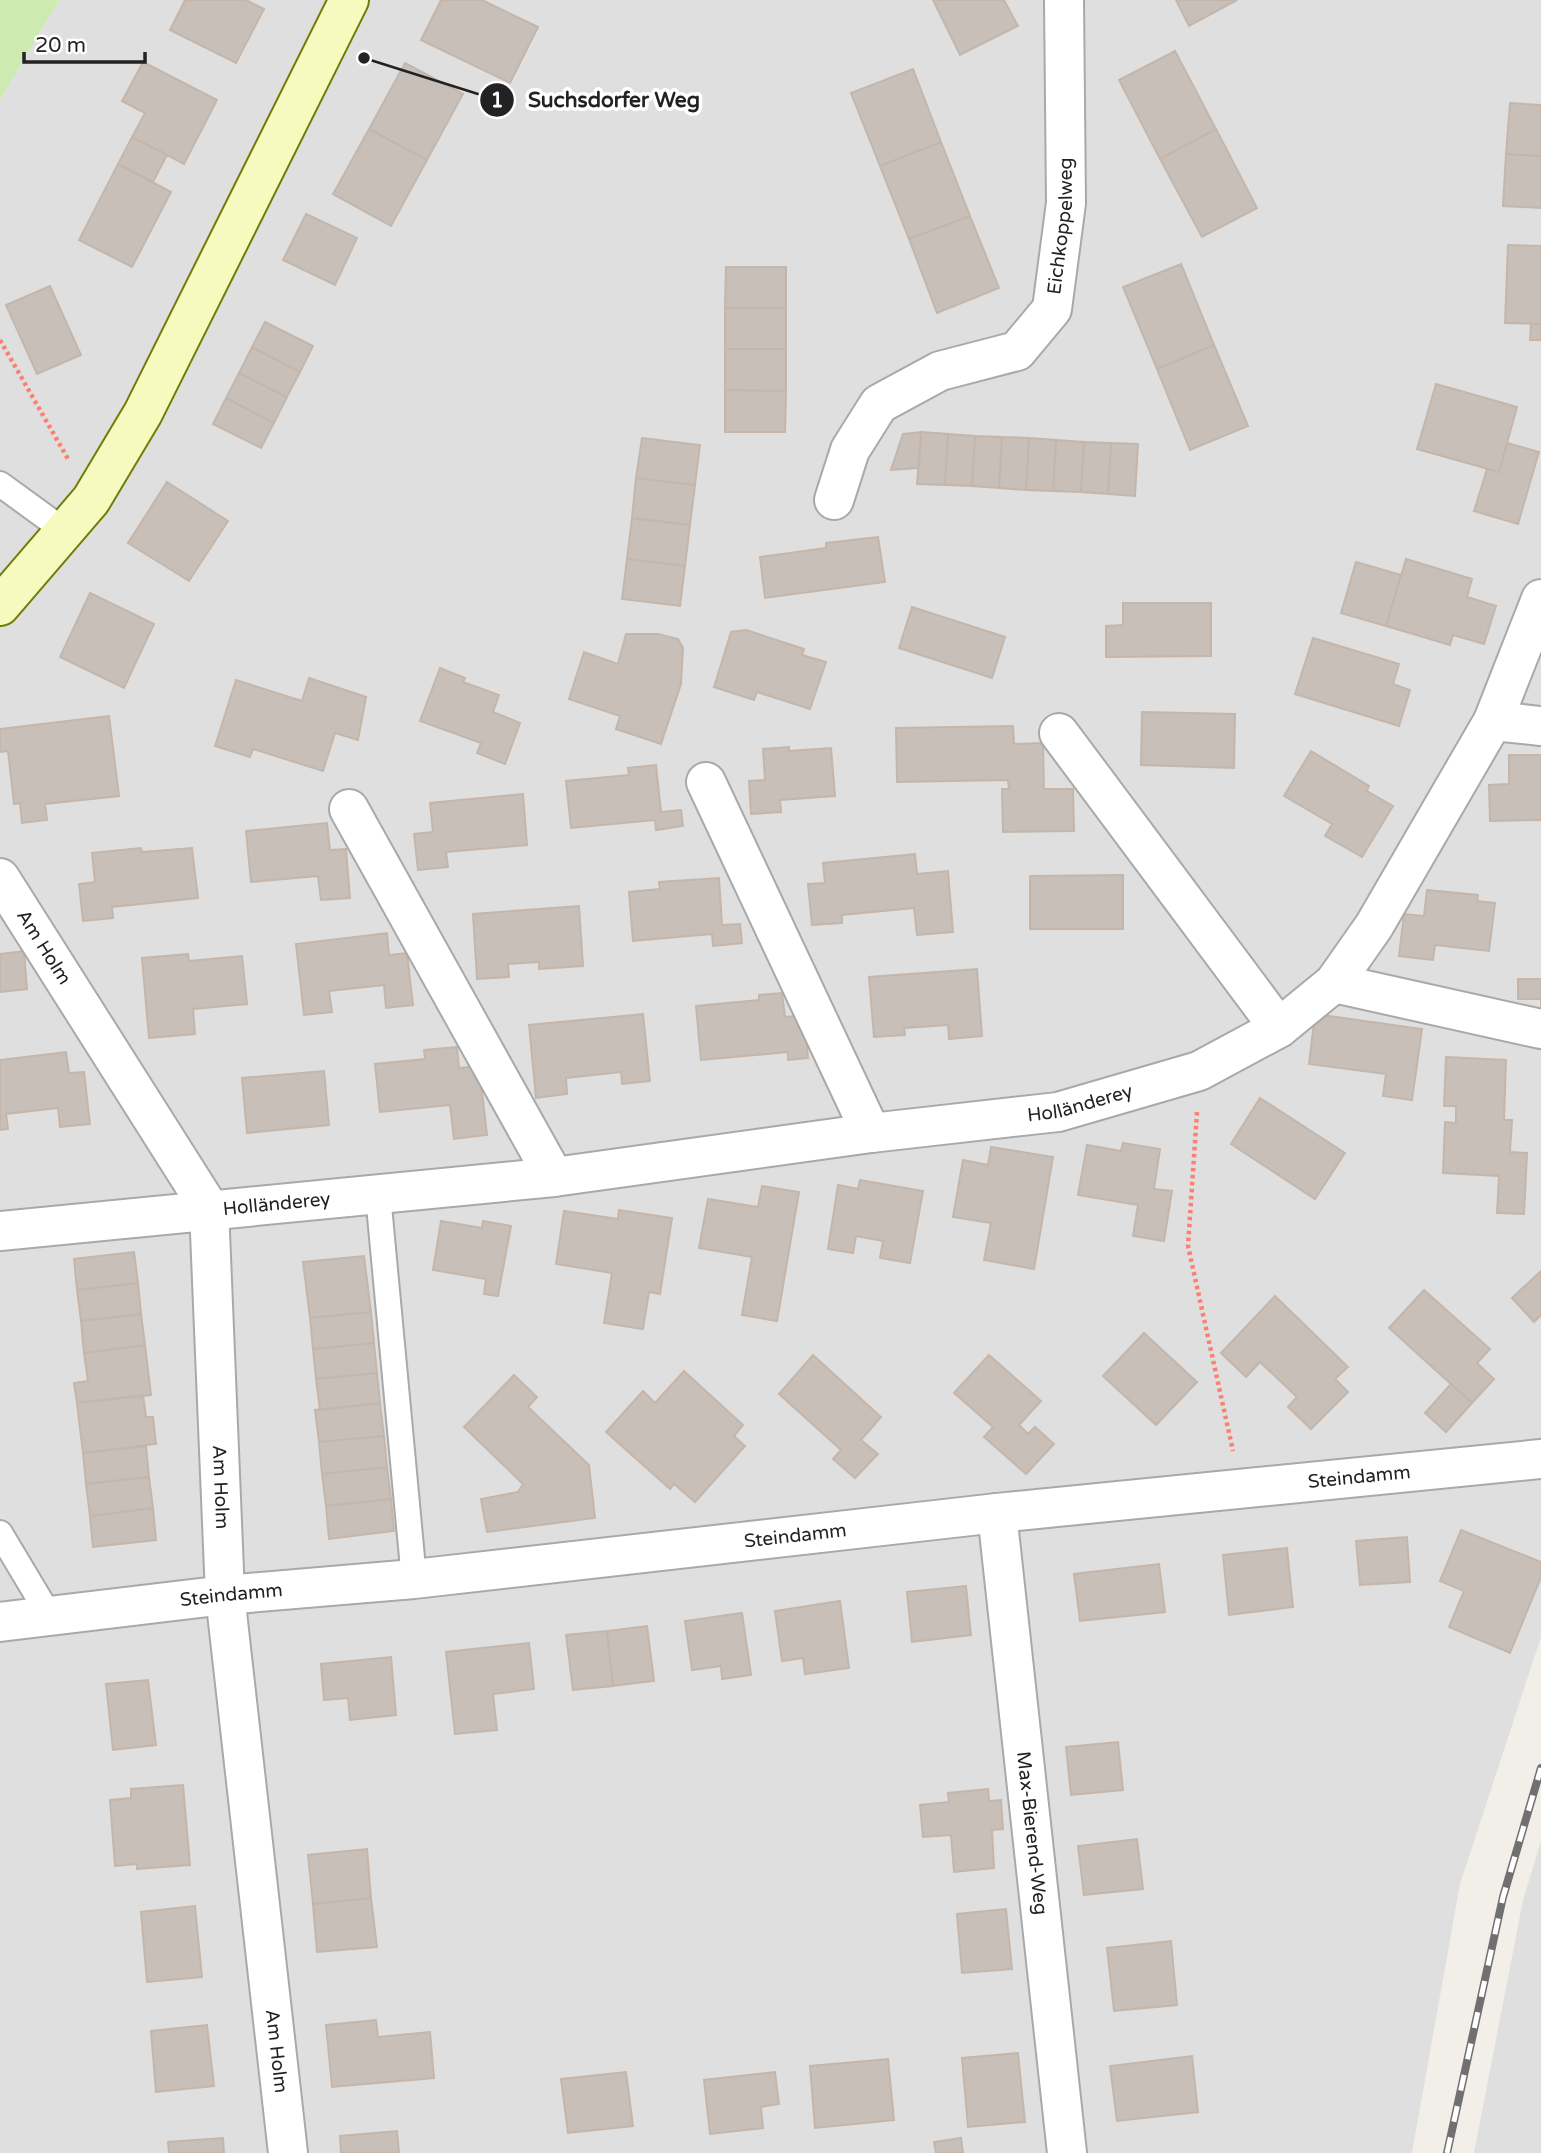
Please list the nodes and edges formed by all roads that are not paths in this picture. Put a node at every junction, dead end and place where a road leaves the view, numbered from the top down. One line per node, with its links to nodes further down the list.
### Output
1 (349, 0): 5 (street)
2 (1064, 0): 4 (street, Eichkoppelweg)
3 (0, 484): 5 (lane)
4 (834, 500)
5 (66, 532): 7 (street)
6 (1541, 599): 8 (street, Holländerey)
7 (0, 606)
8 (1493, 721): 9 (street); 14 (street, Holländerey)
9 (1541, 726)
10 (1059, 733): 15 (street)
11 (706, 782): 17 (street)
12 (349, 810): 18 (street)
13 (0, 878): 20 (street, Am Holm)
14 (1334, 983): 15 (street, Holländerey); 16 (street)
15 (1279, 1028): 17 (street, Holländerey)
16 (1541, 1029)
17 (871, 1133): 18 (street, Holländerey)
18 (554, 1177): 19 (street, Holländerey)
19 (379, 1195): 20 (street, Holländerey); 25 (lane)
20 (209, 1208): 21 (street, Holländerey); 26 (street, Am Holm)
21 (0, 1231)
22 (1541, 1459): 23 (street, Steindamm)
23 (997, 1513): 25 (street, Steindamm); 30 (street, Max-Bierend-Weg)
24 (0, 1533): 27 (lane)
25 (414, 1579): 26 (street, Steindamm)
26 (225, 1595): 27 (street, Steindamm); 29 (street, Am Holm)
27 (49, 1615): 28 (street, Steindamm)
28 (0, 1622)
29 (288, 2153)
30 (1067, 2153)

